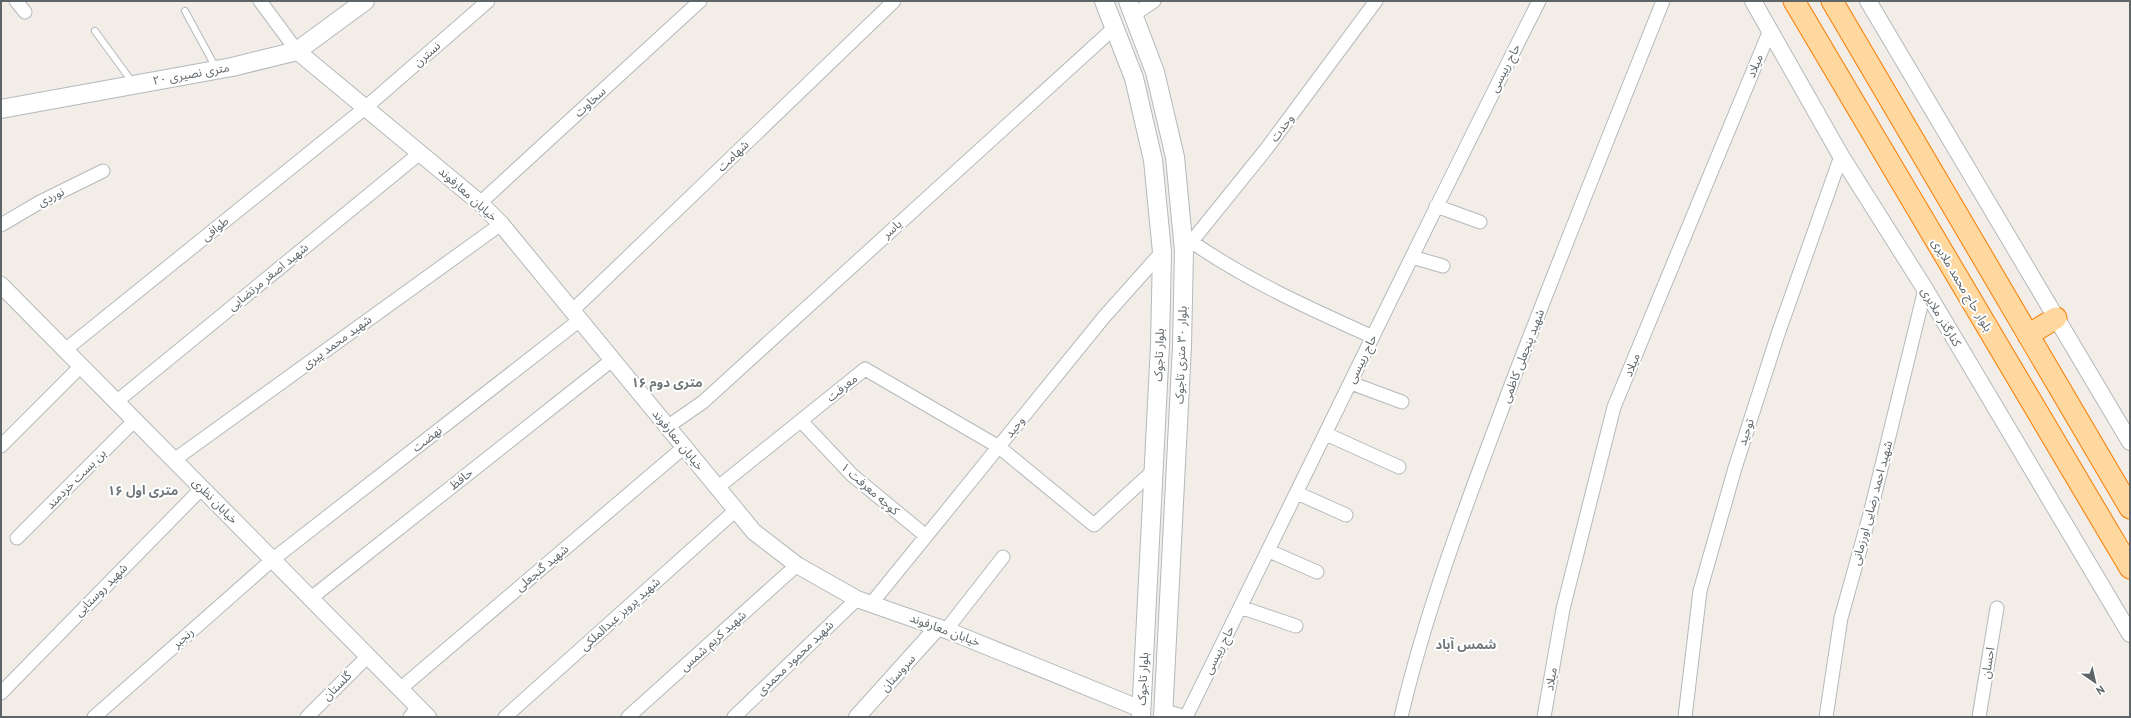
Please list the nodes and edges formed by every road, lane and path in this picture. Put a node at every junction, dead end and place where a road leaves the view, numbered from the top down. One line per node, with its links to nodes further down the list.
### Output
1 (16, 1): 18 (street)
2 (260, 1): 22 (street)
3 (365, 1): 22 (main road, ۲۰ متری نصیری)
4 (488, 1): 26 (street, نسترن)
5 (700, 1): 30 (street, سخاوت)
6 (894, 1): 41 (street, شهامت)
7 (1104, 1): 19 (main road, بلوار تاجوک)
8 (1154, 1): 16 (street)
9 (1376, 1): 35 (street, وحدت)
10 (1540, 1): 31 (street, حاج رییسی)
11 (1663, 1): 96 (street, شهید پنجعلی کاظمی)
12 (1753, 1): 20 (street, کنارگذر ملایری)
13 (1794, 1): 74 (highway, بلوار حاج محمد ملایری)
14 (1832, 1): 43 (highway)
15 (1868, 1): 42 (street)
16 (1130, 8): 35 (main road, بلوار ۳۰ متری تاجوک)
17 (185, 11): 23 (lane)
18 (25, 12)
19 (1114, 28): 36 (main road, بلوار تاجوک); 53 (street, یاسر)
20 (1770, 30): 28 (street, کنارگذر ملایری); 97 (street, میلاد)
21 (95, 31): 24 (lane)
22 (297, 51): 23 (main road, ۲۰ متری نصیری); 26 (street, خیابان معارفوند)
23 (217, 69): 24 (main road, ۲۰ متری نصیری)
24 (134, 84): 25 (main road, ۲۰ متری نصیری)
25 (1, 108)
26 (365, 108): 27 (street, خیابان معارفوند); 45 (street, طوافی)
27 (420, 153): 30 (street, خیابان معارفوند); 49 (street, شهید اصغر مرتضایی)
28 (1842, 156): 40 (street, کنارگذر ملایری); 98 (street, توحید)
29 (103, 171): 34 (street, نوردی)
30 (480, 203): 33 (street, خیابان معارفوند)
31 (1436, 206): 32 (street); 37 (street, حاج رییسی)
32 (1480, 222)
33 (501, 224): 41 (street, خیابان معارفوند); 59 (street, شهید محمد پیری)
34 (1, 225)
35 (1188, 247): 44 (street); 88 (main road, بلوار ۳۰ متری تاجوک)
36 (1162, 252): 57 (street, وحید); 61 (main road, بلوار تاجوک)
37 (1412, 257): 38 (street); 44 (street, حاج رییسی)
38 (1443, 266)
39 (1, 285): 45 (street, خیابان نظری)
40 (1925, 289): 82 (street, کنارگذر ملایری); 99 (street, شهید احمد رضایی اورزمانی)
41 (577, 315): 46 (street, خیابان معارفوند); 72 (street, نهضت)
42 (2056, 318): 43 (highway); 55 (street)
43 (2028, 335): 65 (highway)
44 (1373, 337): 48 (street, حاج رییسی)
45 (65, 350): 47 (street, خیابان نظری)
46 (612, 360): 53 (street, خیابان معارفوند); 76 (street, حافظ)
47 (81, 366): 49 (street, خیابان نظری); 56 (street)
48 (1351, 383): 50 (street); 54 (street, حاج رییسی)
49 (116, 402): 51 (street, خیابان نظری)
50 (1402, 402)
51 (135, 420): 59 (street, خیابان نظری); 69 (street, بن بست خردمند)
52 (800, 421): 57 (street, معرفت); 63 (street, معرفت); 68 (street, کوچه معرفت ۱)
53 (667, 427): 58 (street, خیابان معارفوند)
54 (1326, 434): 60 (street); 64 (street, حاج رییسی)
55 (2130, 442)
56 (1, 446)
57 (999, 447): 61 (street); 68 (street, وحید)
58 (683, 448): 63 (street, خیابان معارفوند); 84 (street, شهید گنجعلی)
59 (174, 460): 62 (street, خیابان نظری)
60 (1399, 467)
61 (1153, 471): 86 (main road, بلوار تاجوک)
62 (202, 488): 72 (street, خیابان نظری); 85 (street, شهید روستایی)
63 (717, 488): 66 (street, خیابان معارفوند)
64 (1297, 493): 67 (street); 70 (street, حاج رییسی)
65 (2130, 508)
66 (736, 510): 73 (street, خیابان معارفوند); 91 (street, شهید پرویز عبدالملکی)
67 (1346, 515)
68 (926, 536): 77 (street, وحید)
69 (18, 538)
70 (1269, 551): 75 (street); 78 (street, حاج رییسی)
71 (1003, 557): 81 (street)
72 (272, 560): 76 (street, خیابان نظری); 89 (street, رنجبر)
73 (797, 565): 77 (street, خیابان معارفوند); 92 (street, شهید کریم شمس)
74 (2130, 568)
75 (1317, 572)
76 (310, 598): 83 (street, خیابان نظری)
77 (864, 601): 81 (street, خیابان معارفوند); 93 (street, شهید محمود محمدی)
78 (1240, 607): 80 (street); 95 (street, حاج رییسی)
79 (1996, 608): 100 (street, احسان)
80 (1296, 626)
81 (942, 628): 86 (street, خیابان معارفوند); 94 (street, سروستان)
82 (2130, 634)
83 (368, 656): 84 (street, خیابان نظری); 90 (street, گلستان)
84 (400, 689): 87 (street, خیابان نظری)
85 (1, 693)
86 (1141, 713): 88 (main road)
87 (419, 714)
88 (1169, 716)
89 (94, 717)
90 (307, 717)
91 (505, 717)
92 (628, 717)
93 (734, 717)
94 (857, 717)
95 (1186, 717)
96 (1401, 717)
97 (1544, 717)
98 (1685, 717)
99 (1826, 717)
100 (1979, 717)

